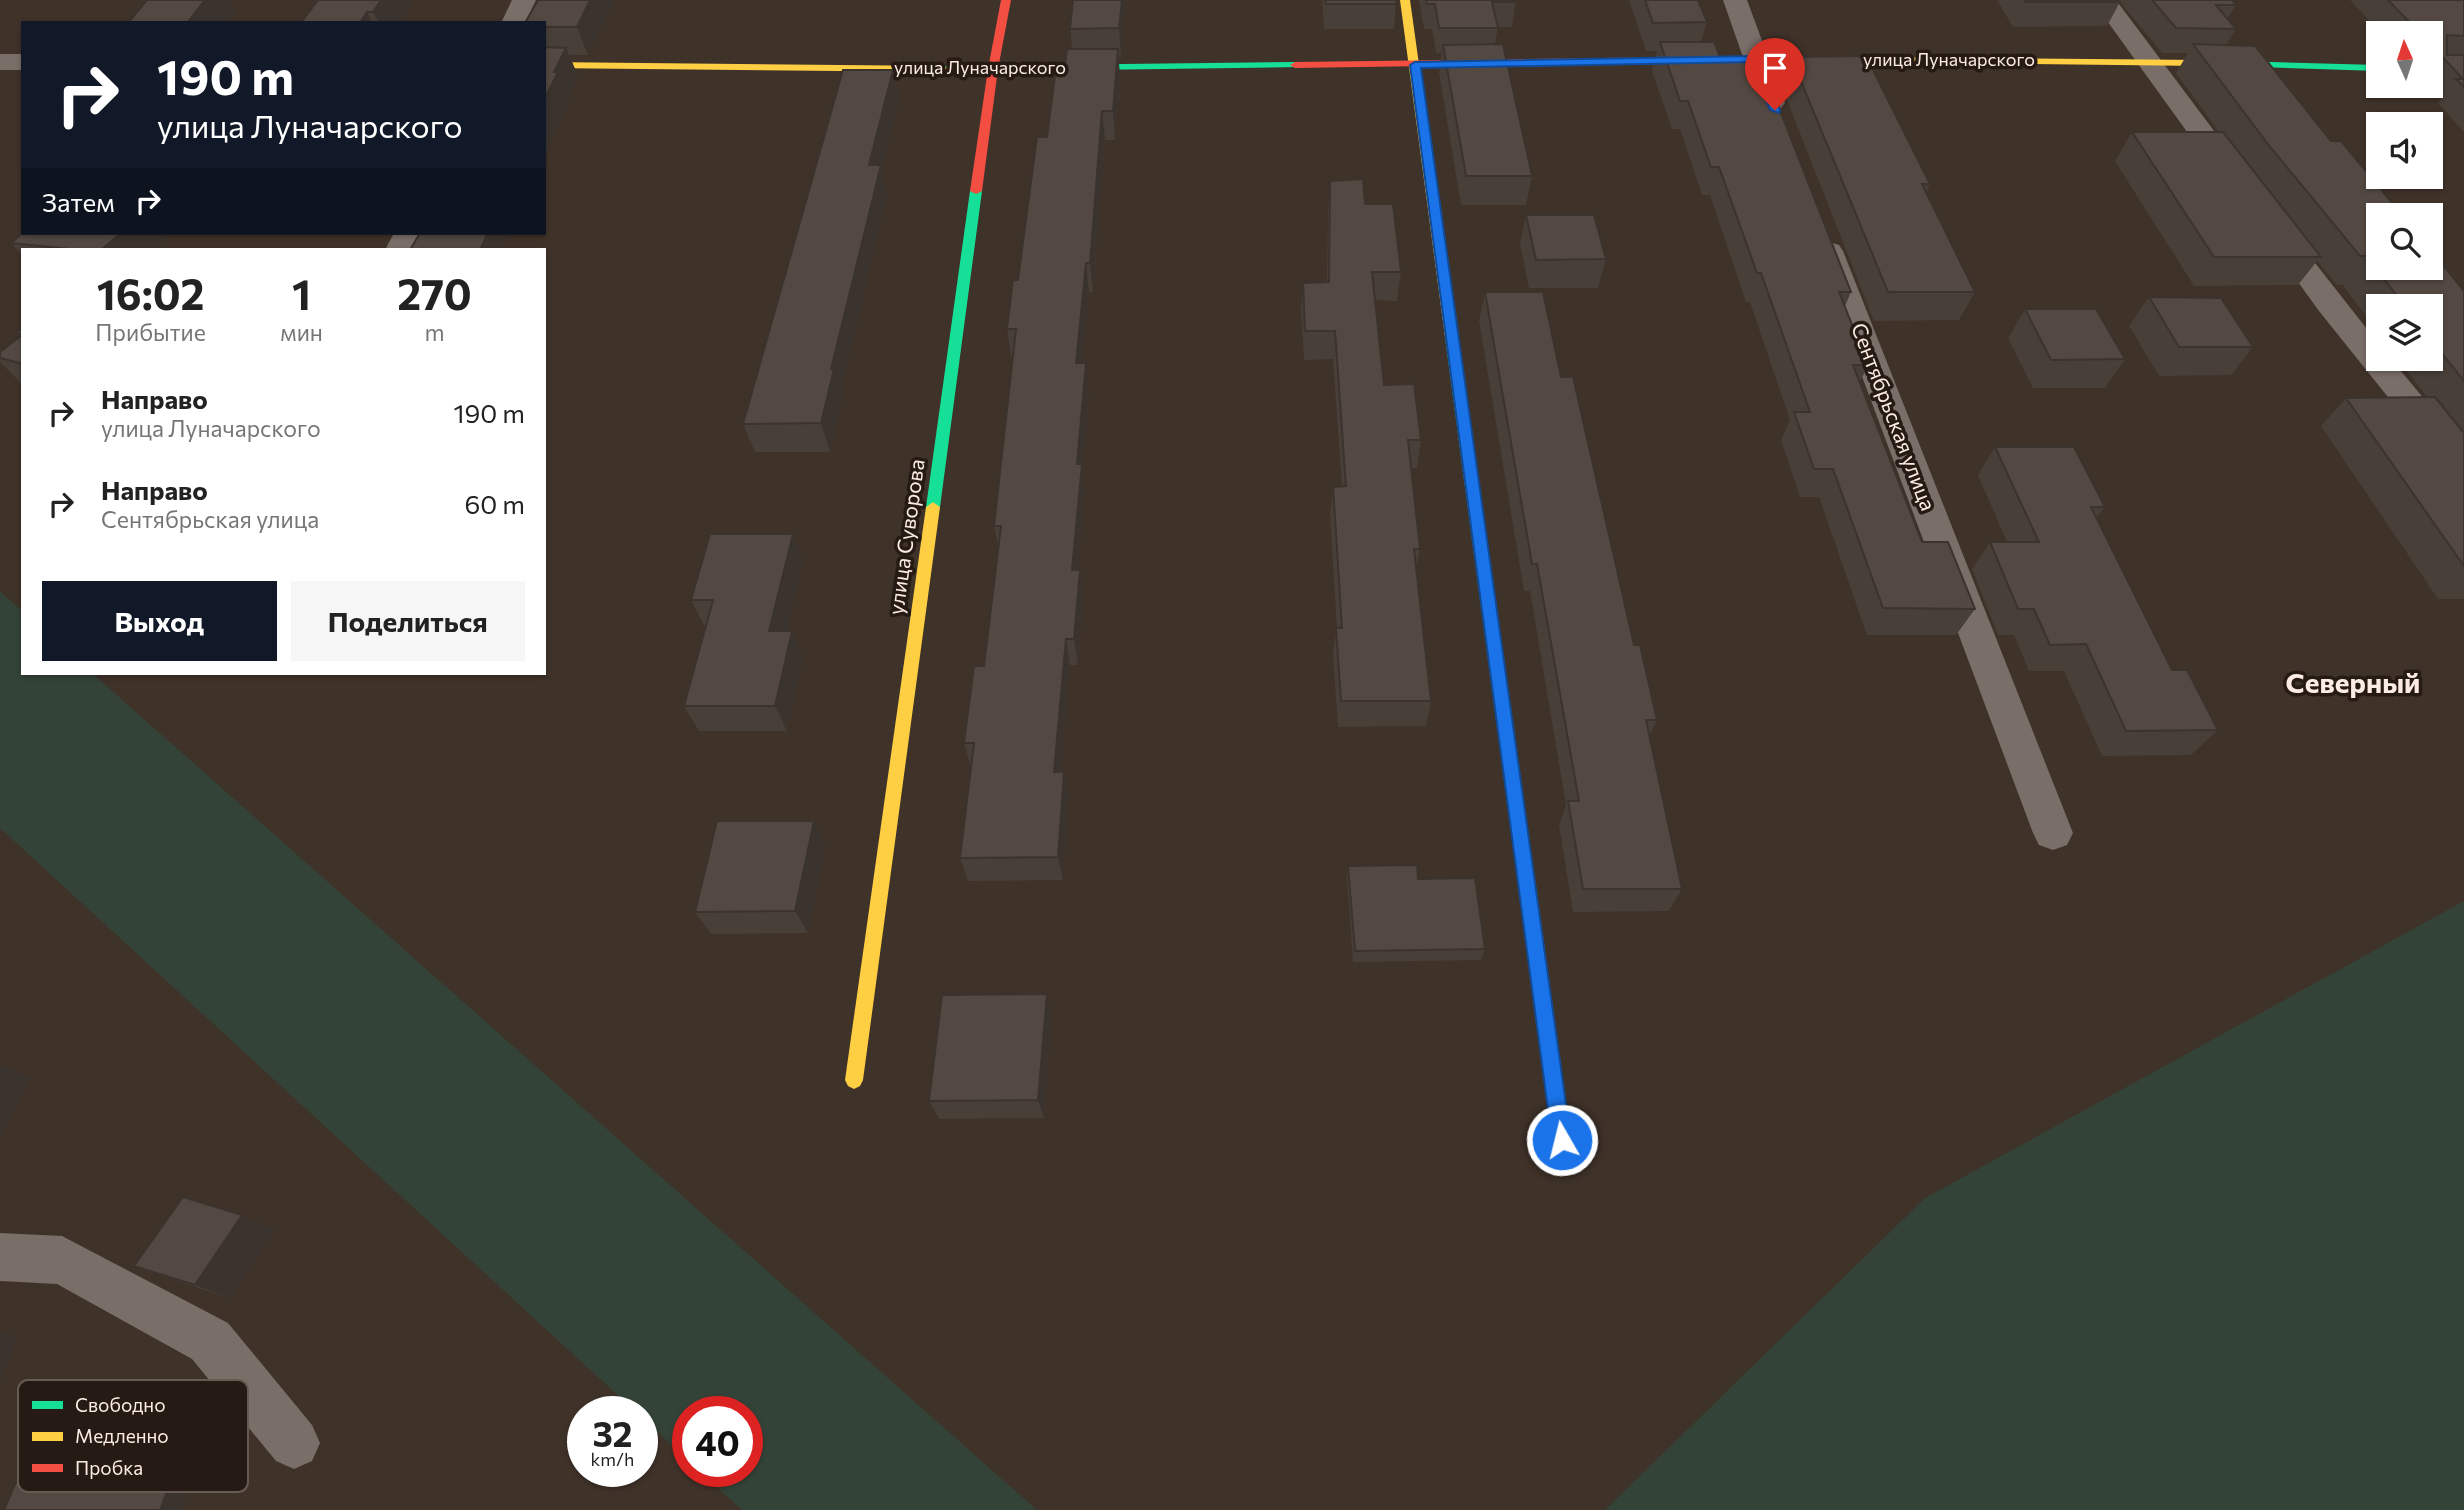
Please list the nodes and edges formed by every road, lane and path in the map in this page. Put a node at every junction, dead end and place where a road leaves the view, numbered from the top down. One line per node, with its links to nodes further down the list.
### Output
1 (524, 0): 6 (street)
2 (1006, 0): 14 (street, улица Суворова)
3 (1405, 0): 12 (street)
4 (1735, 0): 7 (street)
5 (2104, 0): 8 (street)
6 (514, 21)
7 (1755, 59): 8 (street, улица Луначарского); 12 (street, улица Луначарского); 15 (street)
8 (2147, 61): 13 (street, улица Луначарского); 17 (street)
9 (0, 62): 10 (street)
10 (21, 62)
11 (546, 65): 14 (street, улица Луначарского)
12 (1415, 65): 14 (street, улица Луначарского); 20 (street)
13 (2366, 68)
14 (993, 69): 19 (street, улица Суворова)
15 (1785, 136)
16 (1820, 226): 18 (street, Сентябрьская улица)
17 (2464, 469)
18 (2053, 833)
19 (854, 1080)
20 (1562, 1140)
21 (0, 1257): 22 (street)
22 (242, 1380)
23 (248, 1387): 24 (street)
24 (294, 1443)

